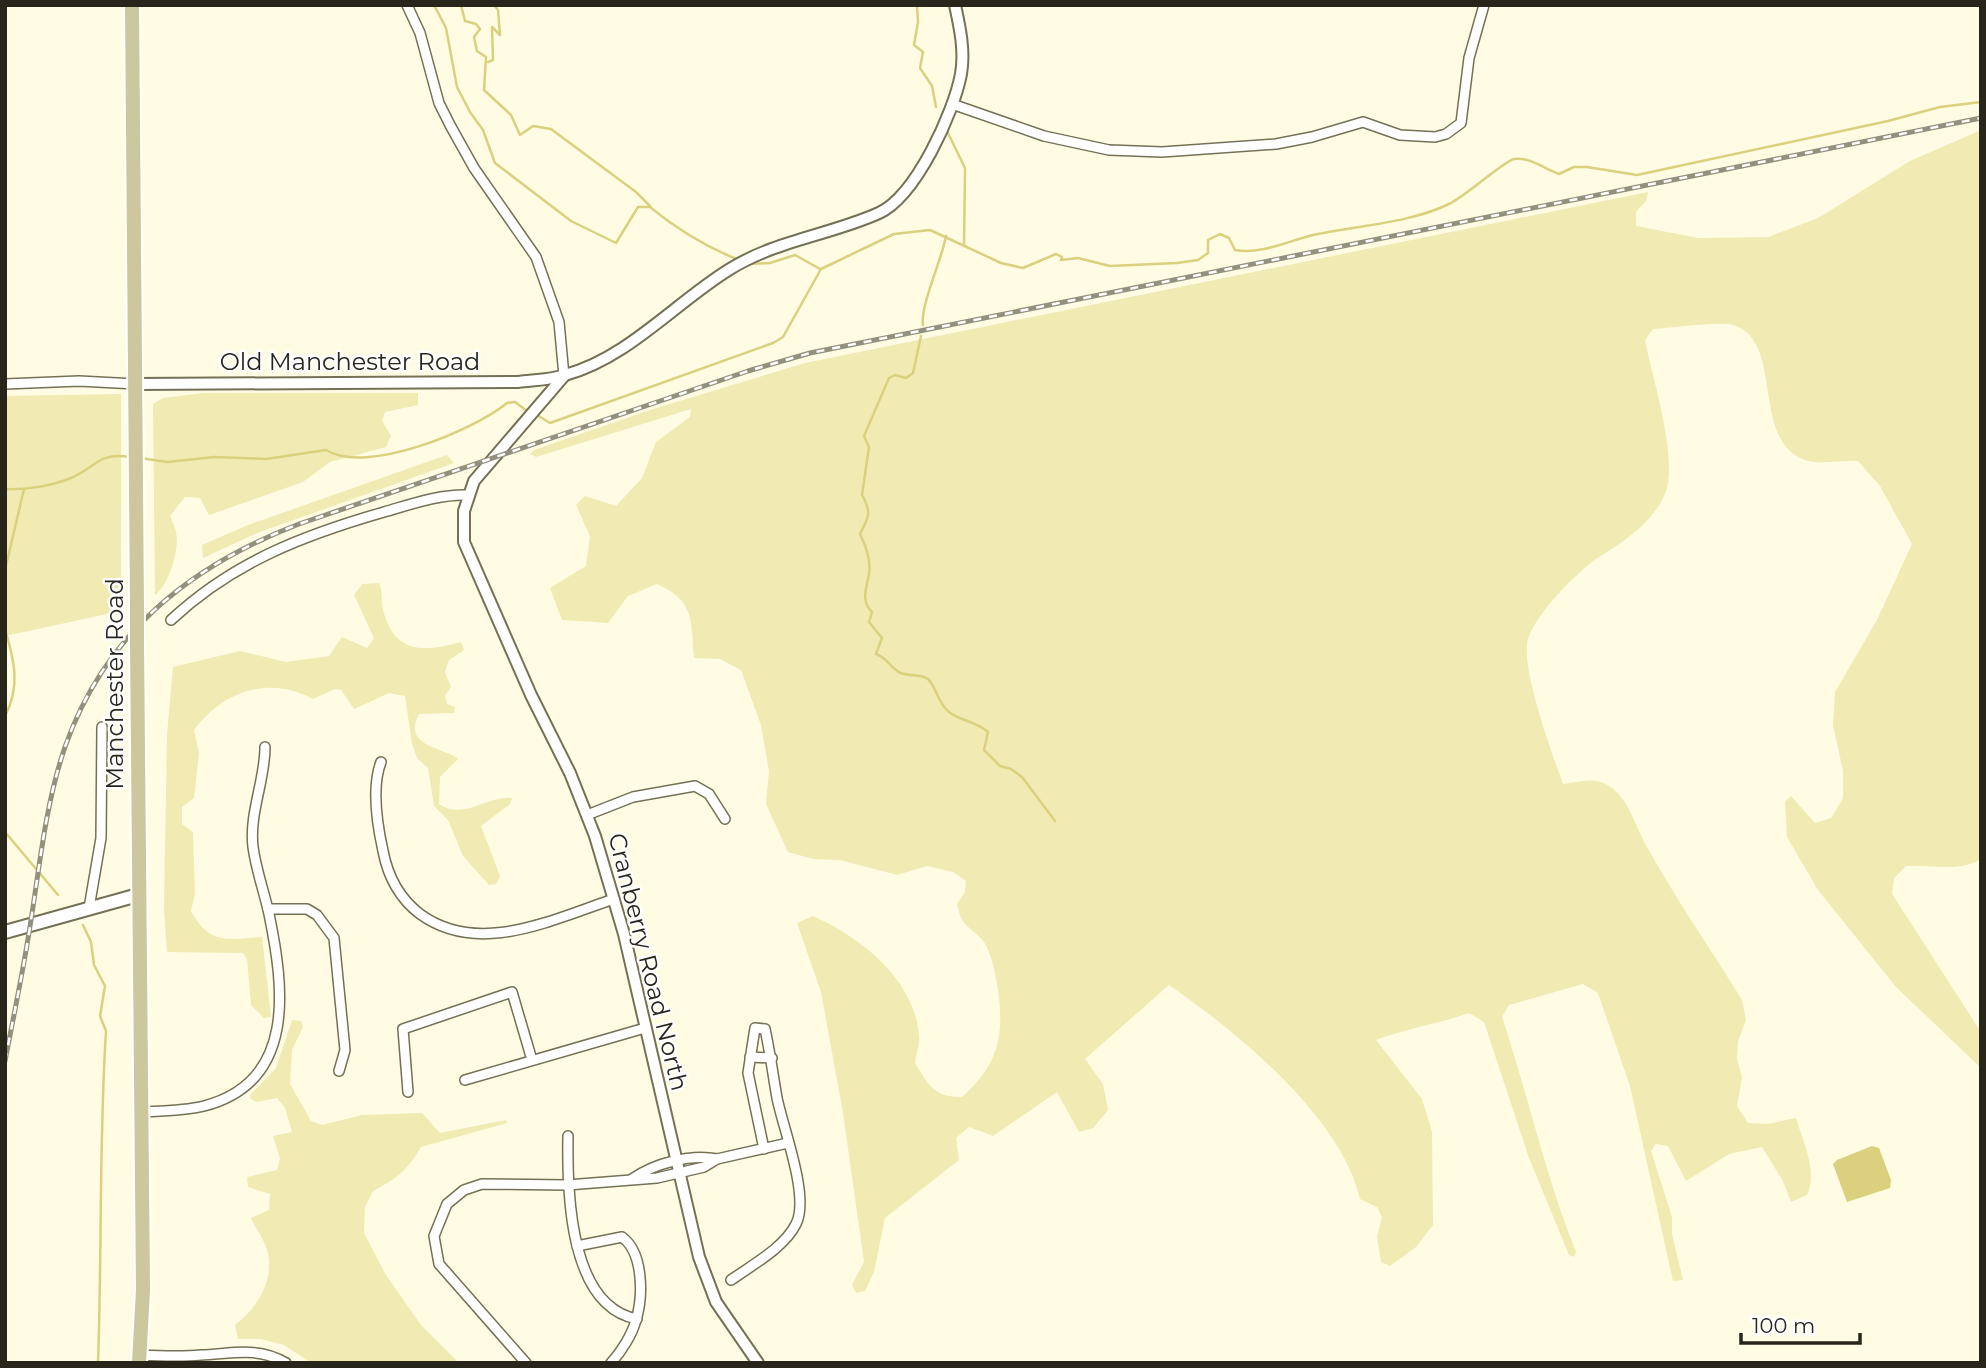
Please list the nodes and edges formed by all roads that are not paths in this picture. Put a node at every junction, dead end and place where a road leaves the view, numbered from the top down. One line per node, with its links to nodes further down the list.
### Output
1 (132, 5): 8 (main road, Manchester Road)
2 (407, 5): 6 (street)
3 (955, 5): 5 (street, Old Manchester Road)
4 (1484, 5): 5 (street)
5 (952, 104): 6 (street, Old Manchester Road)
6 (564, 376): 8 (street, Old Manchester Road); 9 (street, Old Manchester Road)
7 (5, 384): 8 (street)
8 (136, 384): 16 (main road, Manchester Road, bridge)
9 (468, 495): 10 (street); 14 (street, Cranberry Road North)
10 (172, 620)
11 (102, 727): 18 (street)
12 (265, 747): 19 (street)
13 (381, 762): 17 (street)
14 (587, 815): 15 (street); 17 (street, Cranberry Road North)
15 (725, 819)
16 (138, 895): 18 (main road); 28 (main road, Manchester Road)
17 (614, 899): 21 (street, Cranberry Road North)
18 (89, 908): 20 (main road)
19 (268, 909): 25 (street); 28 (street)
20 (5, 932)
21 (645, 1028): 24 (street); 33 (street, Cranberry Road North)
22 (750, 1057): 23 (street); 23 (street); 31 (street)
23 (772, 1058): 30 (street)
24 (532, 1060): 26 (street); 27 (street)
25 (339, 1071)
26 (465, 1080)
27 (408, 1092)
28 (141, 1112): 40 (main road, Manchester Road)
29 (568, 1136): 36 (street)
30 (788, 1143): 31 (street); 38 (street)
31 (764, 1149): 32 (street)
32 (717, 1159): 33 (street); 34 (street)
33 (676, 1161): 34 (street, Cranberry Road North); 35 (street)
34 (679, 1174): 35 (street); 44 (street, Cranberry Road North)
35 (632, 1179): 36 (street)
36 (567, 1185): 37 (street); 42 (street)
37 (576, 1246): 39 (street); 39 (street)
38 (731, 1280)
39 (637, 1319): 43 (street)
40 (140, 1359): 41 (street)
41 (286, 1363)
42 (526, 1363)
43 (611, 1363)
44 (758, 1363)

